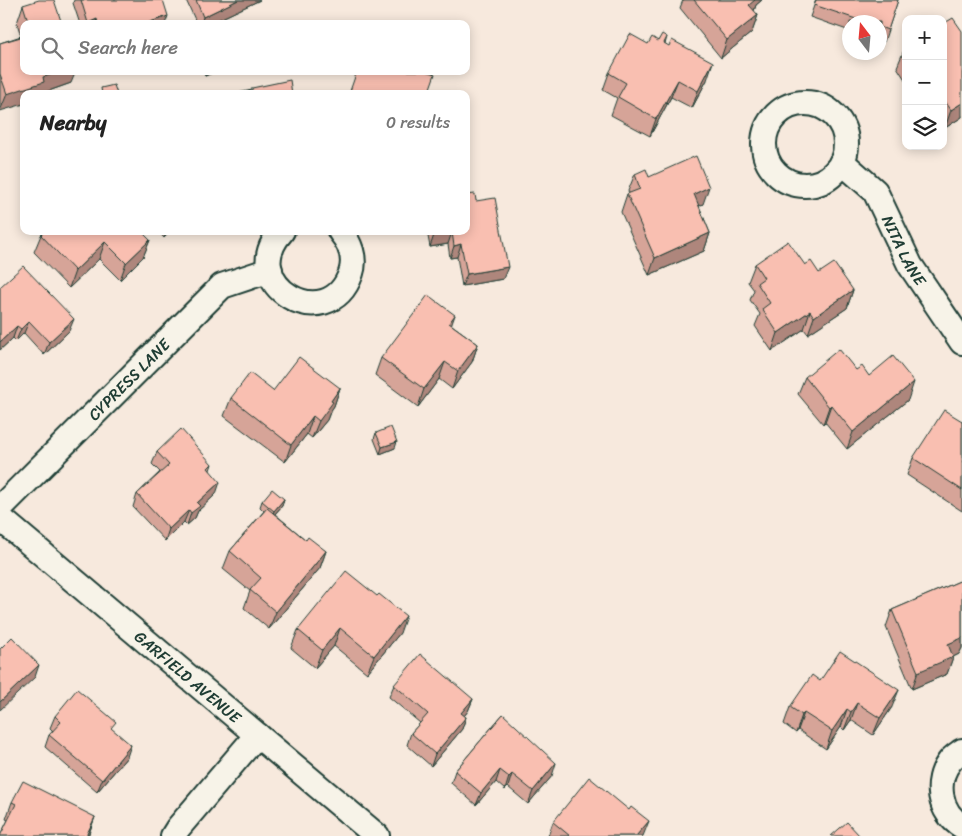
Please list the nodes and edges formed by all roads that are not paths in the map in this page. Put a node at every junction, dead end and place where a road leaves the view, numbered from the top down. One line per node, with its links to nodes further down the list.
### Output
1 (842, 162): 5 (street, NITA LANE)
2 (278, 235): 4 (street)
3 (343, 235): 4 (street)
4 (270, 270): 6 (street, CYPRESS LANE)
5 (962, 342)
6 (0, 508)
7 (0, 518): 8 (street, GARFIELD AVENUE)
8 (257, 735): 11 (street); 12 (street, GARFIELD AVENUE)
9 (962, 751): 10 (street)
10 (962, 826)
11 (173, 836)
12 (377, 836)

